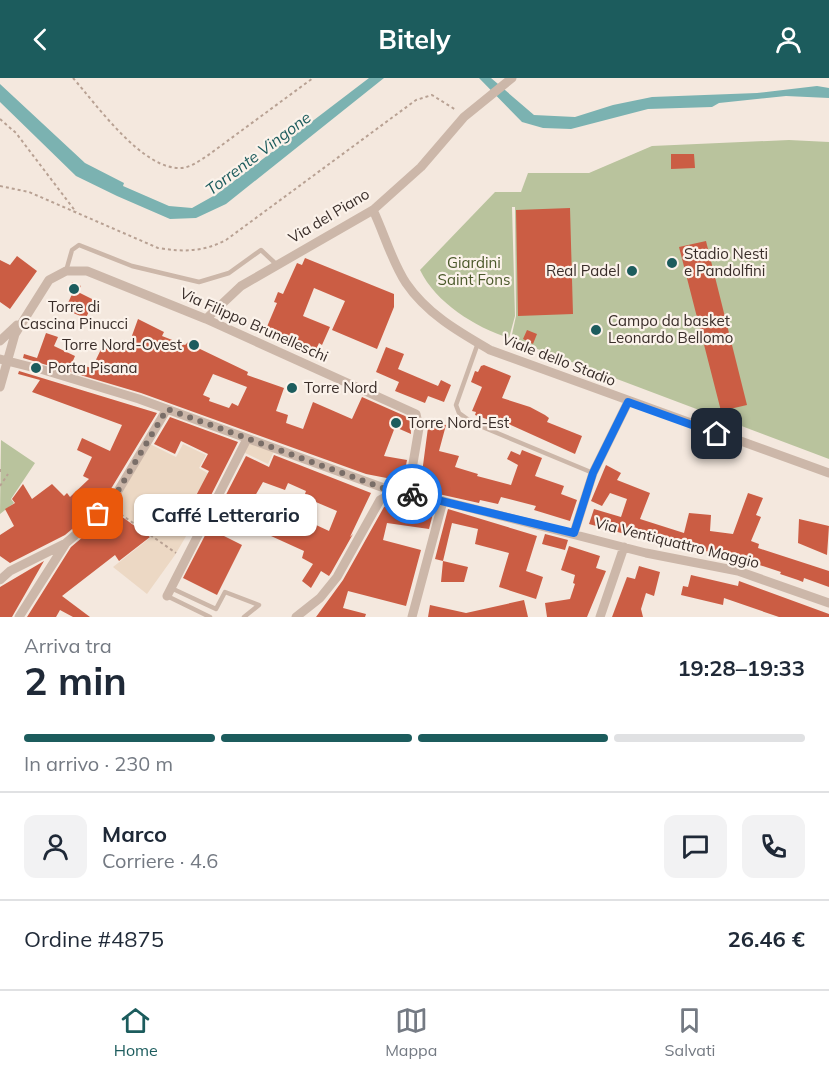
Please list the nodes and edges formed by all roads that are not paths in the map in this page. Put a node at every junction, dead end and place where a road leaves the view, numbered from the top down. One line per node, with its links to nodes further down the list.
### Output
1 (512, 78): 2 (street, Via del Piano)
2 (373, 210): 3 (street, Via del Piano); 8 (street, Viale dello Stadio)
3 (276, 264): 4 (lane); 5 (street, Via del Piano)
4 (66, 271): 5 (street, Via Filippo Brunelleschi); 6 (street)
5 (206, 319): 17 (street, Via Filippo Brunelleschi)
6 (21, 321): 7 (street); 9 (street)
7 (0, 340)
8 (478, 343): 11 (street, Viale dello Stadio); 14 (lane)
9 (4, 360): 10 (street); 12 (street, Via Ventiquattro Maggio)
10 (0, 387)
11 (628, 402): 14 (street); 15 (street, Viale dello Stadio)
12 (167, 409): 13 (street, Via Ventiquattro Maggio); 20 (street)
13 (247, 439): 16 (street, Via Ventiquattro Maggio); 25 (street)
14 (593, 473): 19 (street)
15 (829, 473)
16 (394, 492): 17 (street, Via Ventiquattro Maggio); 30 (street)
17 (408, 493): 18 (street, Via Ventiquattro Maggio)
18 (443, 501): 19 (street, Via Ventiquattro Maggio); 31 (street)
19 (574, 533): 21 (street, Via Ventiquattro Maggio)
20 (66, 543): 23 (street); 27 (street)
21 (624, 547): 26 (street, Via Ventiquattro Maggio); 32 (street)
22 (0, 565): 23 (street)
23 (10, 571): 24 (street)
24 (0, 580)
25 (169, 592): 28 (lane); 29 (lane)
26 (829, 603)
27 (19, 617)
28 (210, 617)
29 (244, 617)
30 (296, 617)
31 (412, 617)
32 (600, 617)

